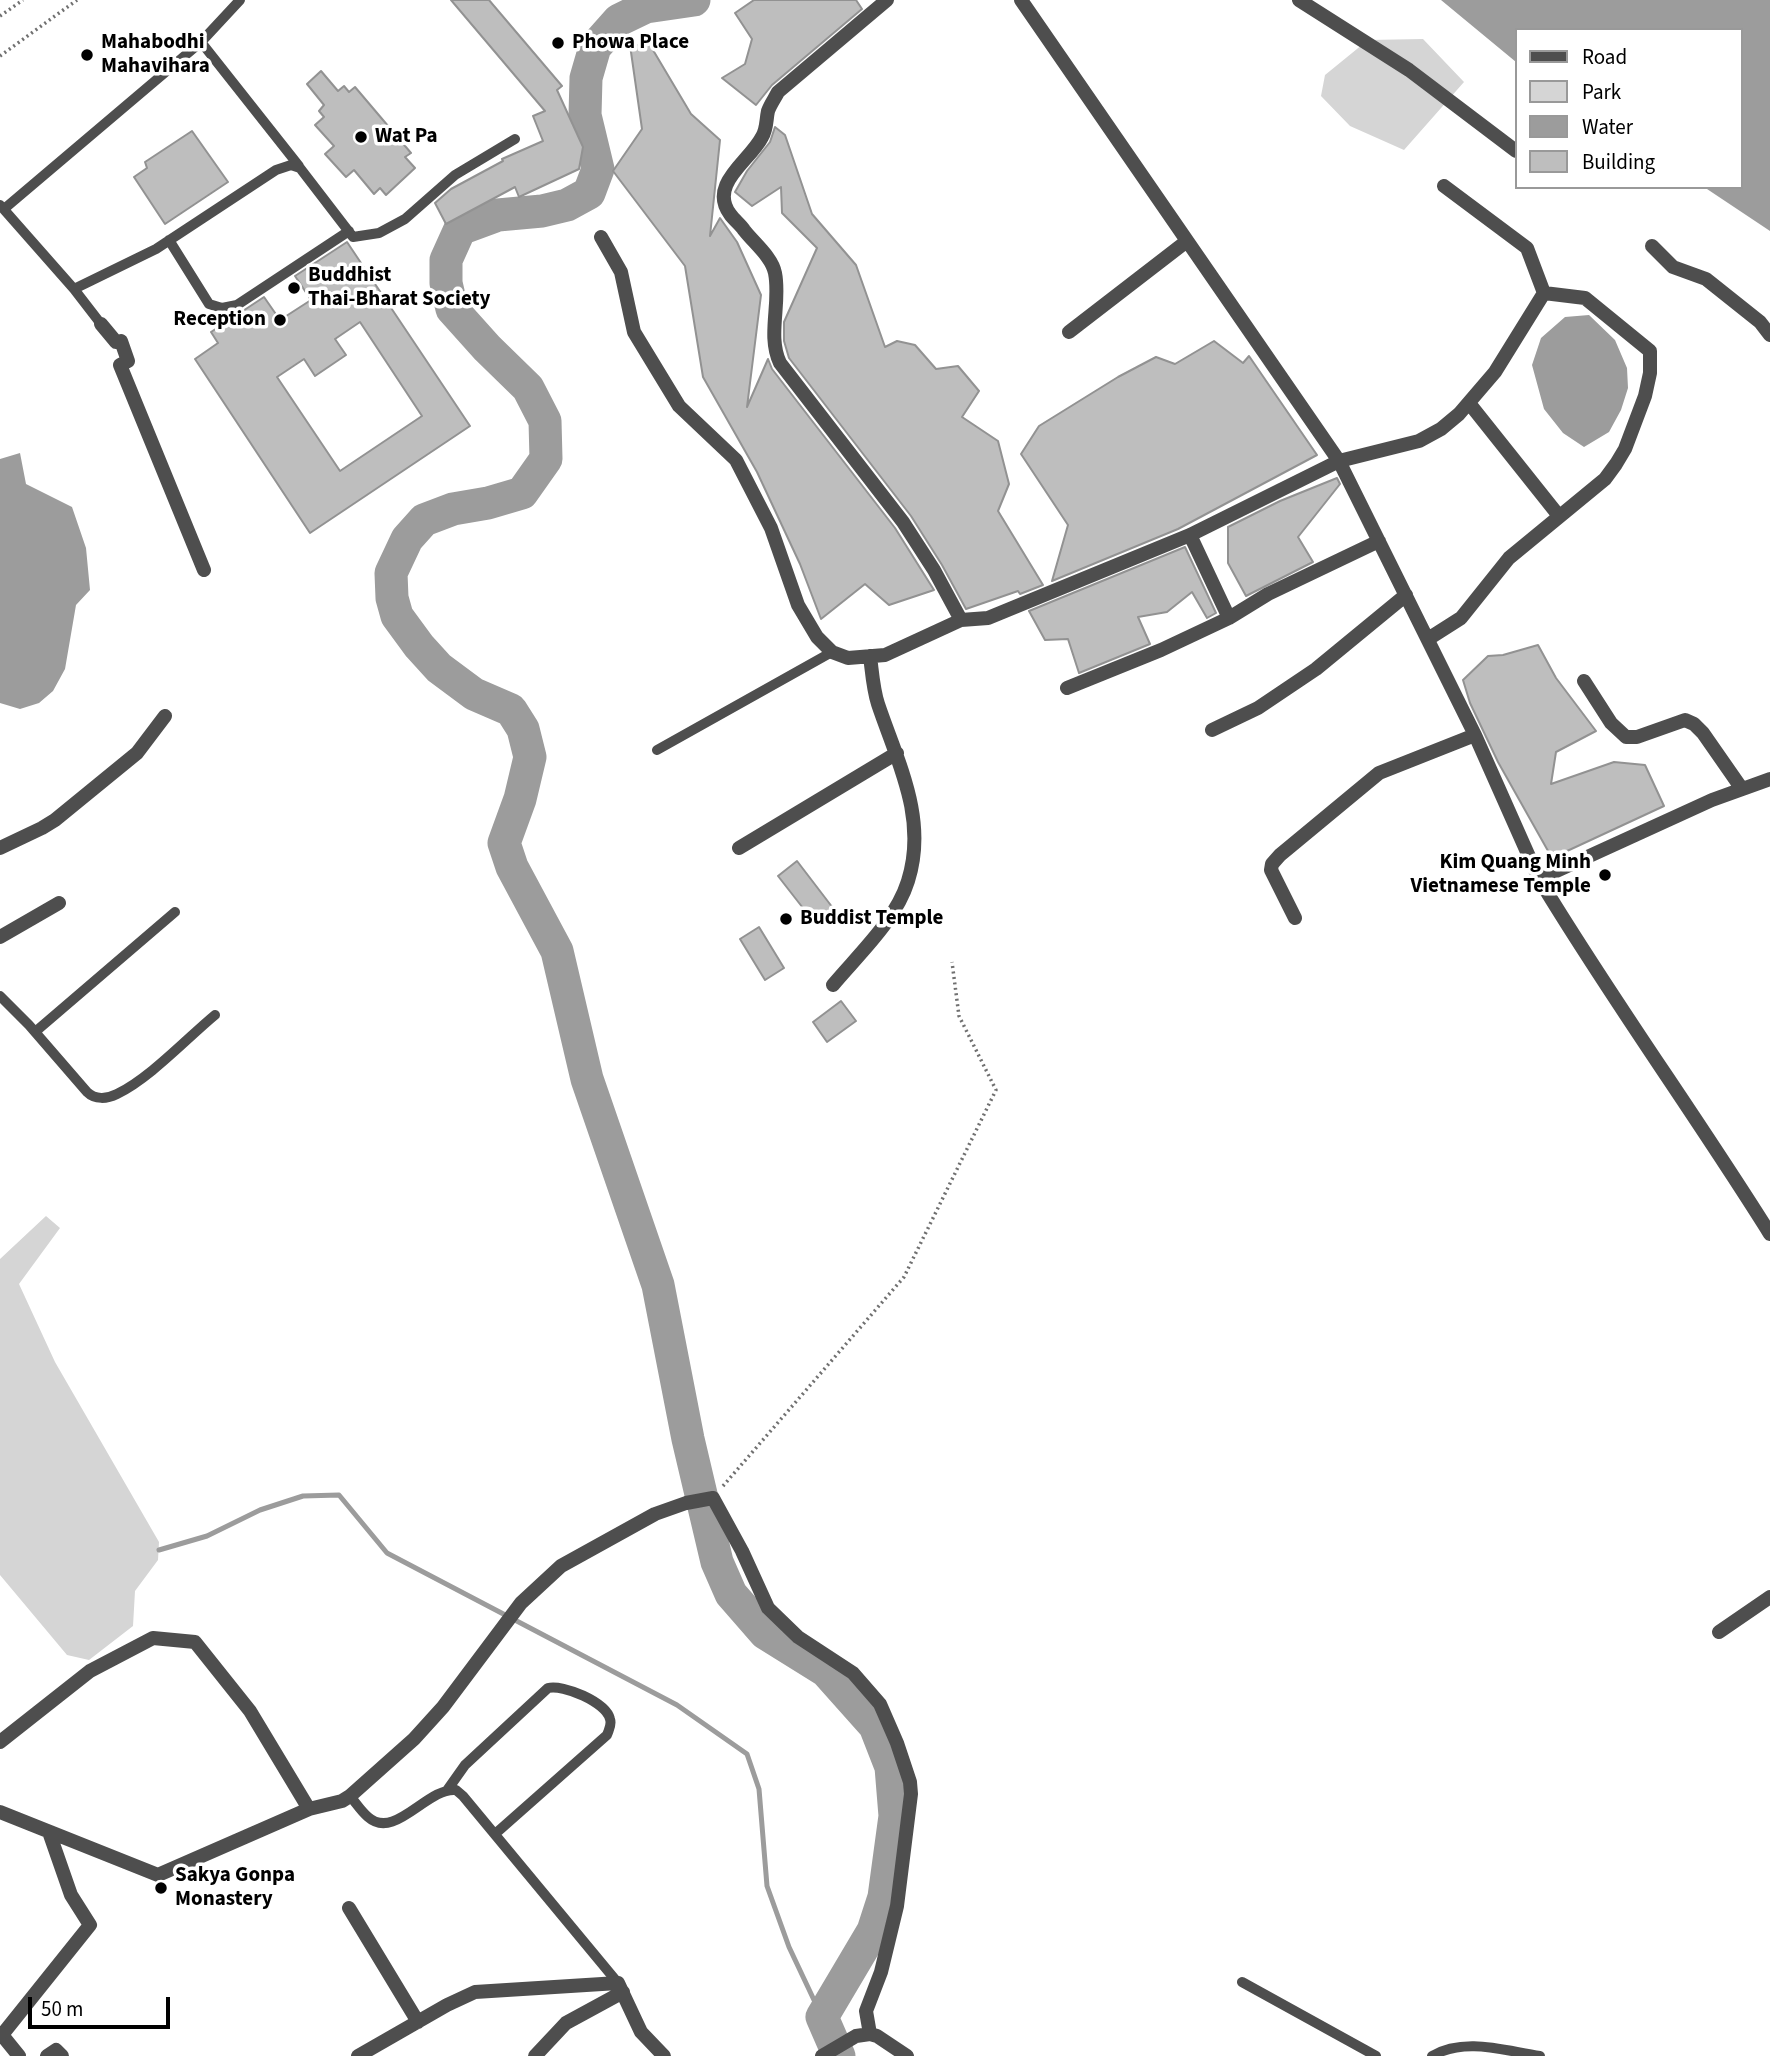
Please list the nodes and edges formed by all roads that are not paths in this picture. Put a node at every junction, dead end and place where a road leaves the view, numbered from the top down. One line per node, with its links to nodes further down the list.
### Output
1 (240, 0): 6 (lane)
2 (887, 0): 5 (street)
3 (1021, 0): 15 (street)
4 (1299, 0): 8 (street)
5 (869, 6): 30 (street)
6 (201, 42): 9 (lane); 11 (lane)
7 (515, 139): 12 (lane)
8 (1514, 150)
9 (300, 168): 12 (lane); 14 (lane)
10 (1444, 186): 18 (street)
11 (2, 207): 17 (lane)
12 (349, 231): 14 (lane)
13 (601, 237): 32 (street)
14 (169, 240): 17 (lane)
15 (1187, 241): 20 (street); 23 (street)
16 (1652, 246): 21 (street)
17 (74, 289): 19 (lane)
18 (1544, 293): 22 (street); 24 (street)
19 (101, 324): 27 (street)
20 (1069, 332)
21 (1770, 335)
22 (1469, 403): 23 (street); 24 (street)
23 (1339, 461): 25 (street); 26 (street)
24 (1559, 516): 31 (street)
25 (1190, 535): 29 (street); 30 (street)
26 (1379, 541): 28 (street); 29 (street)
27 (204, 570)
28 (1406, 595): 31 (street); 37 (street)
29 (1229, 618): 35 (street)
30 (961, 620): 33 (street)
31 (1428, 639): 38 (street)
32 (832, 652): 33 (street); 39 (lane)
33 (870, 656): 40 (street)
34 (1584, 681): 42 (street)
35 (1067, 688)
36 (164, 716): 43 (street)
37 (1212, 730)
38 (1475, 735): 45 (street); 48 (street)
39 (657, 750)
40 (897, 753): 44 (street); 50 (street)
41 (1770, 779): 42 (street)
42 (1742, 789): 45 (street)
43 (0, 848)
44 (739, 848)
45 (1539, 879): 54 (street)
46 (59, 903): 49 (street)
47 (176, 912): 53 (lane)
48 (1295, 918)
49 (0, 937)
50 (833, 985)
51 (0, 996): 53 (lane)
52 (215, 1015): 53 (lane)
53 (35, 1032)
54 (1770, 1234)
55 (1770, 1597): 56 (street)
56 (1718, 1632)
57 (0, 1742): 60 (street)
58 (448, 1789): 59 (lane); 63 (lane); 63 (lane)
59 (350, 1796): 60 (street); 68 (street)
60 (309, 1809): 62 (street)
61 (0, 1812): 62 (street)
62 (49, 1832): 69 (street)
63 (495, 1834): 66 (lane)
64 (349, 1908): 67 (street)
65 (1242, 1982): 77 (lane)
66 (620, 1987): 67 (street); 73 (street); 74 (street)
67 (418, 2022): 72 (street)
68 (870, 2034): 75 (street); 76 (street)
69 (19, 2056)
70 (47, 2056): 71 (street)
71 (62, 2056)
72 (358, 2056)
73 (536, 2056)
74 (664, 2056)
75 (822, 2056)
76 (907, 2056)
77 (1376, 2056)
78 (1432, 2056): 79 (lane)
79 (1540, 2056)

